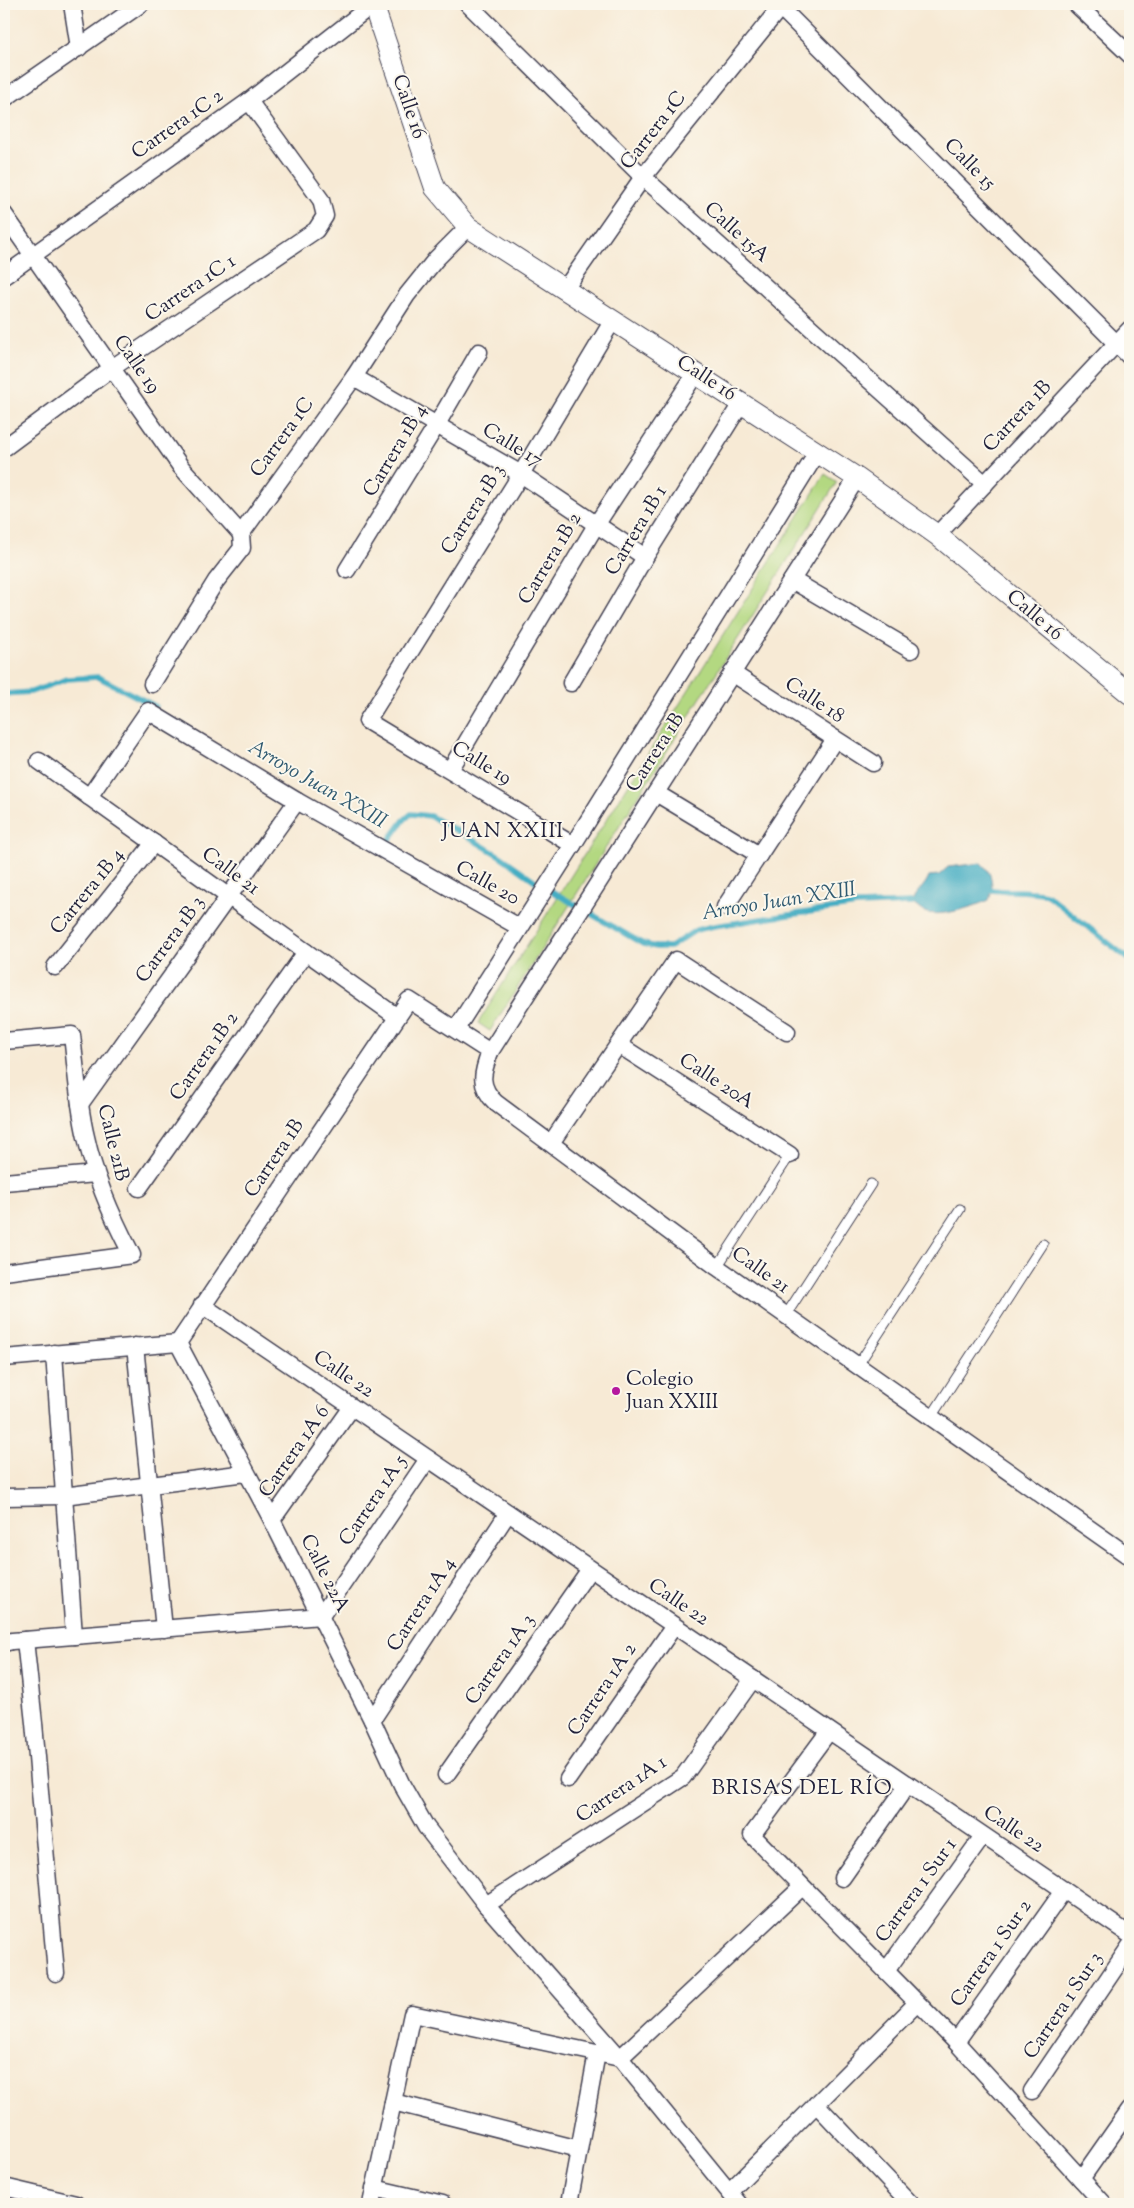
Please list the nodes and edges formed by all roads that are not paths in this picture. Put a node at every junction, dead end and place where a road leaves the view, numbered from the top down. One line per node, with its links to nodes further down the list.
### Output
1 (72, 4): 7 (street)
2 (141, 4): 7 (street)
3 (373, 4): 10 (street, Carrera 1C 2); 13 (street, Calle 16)
4 (468, 4): 11 (street, Calle 15A)
5 (1076, 4): 8 (street)
6 (781, 5): 11 (street, Carrera 1C); 19 (street, Calle 15)
7 (79, 48): 9 (street)
8 (1130, 55)
9 (4, 99)
10 (249, 101): 14 (street, Carrera 1C 2); 22 (street, Carrera 1C 1)
11 (643, 177): 16 (street, Carrera 1C); 31 (street, Calle 15A)
12 (4, 214): 14 (street, Calle 19)
13 (468, 227): 16 (street, Calle 16); 24 (street, Carrera 1C)
14 (32, 254): 15 (street, Carrera 1C 2); 22 (street, Calle 19)
15 (4, 276)
16 (565, 290): 17 (street, Calle 16)
17 (614, 320): 23 (street, Calle 16); 29 (street, Carrera 1B 3)
18 (1130, 329): 19 (street, Carrera 1B)
19 (1116, 344): 21 (street, Calle 15); 31 (street, Carrera 1B)
20 (478, 352): 26 (street, Carrera 1B 4)
21 (1130, 357)
22 (112, 368): 27 (street, Carrera 1C 1); 33 (street, Calle 19)
23 (696, 373): 25 (street, Calle 16); 32 (street, Carrera 1B 2)
24 (354, 377): 26 (street, Calle 17); 33 (street, Carrera 1C)
25 (742, 402): 28 (street, Calle 16); 35 (street, Carrera 1B 1)
26 (436, 426): 29 (street, Calle 17); 36 (street, Carrera 1B 4)
27 (4, 448)
28 (817, 453): 30 (street, Calle 16); 52 (street, Carrera 1B)
29 (521, 474): 32 (street, Calle 17); 43 (street, Carrera 1B 3)
30 (857, 478): 34 (street, Calle 16); 37 (street, Carrera 1B)
31 (985, 484): 34 (street, Carrera 1B)
32 (596, 525): 35 (street, Calle 17); 47 (street, Carrera 1B 2)
33 (241, 534): 41 (street, Carrera 1C)
34 (937, 534): 42 (street, Calle 16)
35 (645, 557): 40 (street, Carrera 1B 1)
36 (347, 570)
37 (792, 580): 38 (street); 39 (street, Carrera 1B)
38 (911, 650)
39 (732, 673): 44 (street, Calle 18); 48 (street, Carrera 1B)
40 (571, 682)
41 (152, 684)
42 (1130, 694)
43 (367, 720): 47 (street, Calle 19)
44 (835, 739): 46 (street, Calle 18); 53 (street)
45 (39, 761): 49 (street, Calle 21)
46 (873, 763)
47 (450, 770): 52 (street, Calle 19)
48 (656, 793): 53 (street); 64 (street, Carrera 1B)
49 (89, 796): 50 (street, Calle 20); 51 (street, Calle 21)
50 (297, 801): 54 (street, Carrera 1B 3); 56 (street, Calle 20)
51 (154, 843): 54 (street, Calle 21); 58 (street, Carrera 1B 4)
52 (573, 845): 56 (street, Carrera 1B)
53 (759, 855): 55 (street)
54 (228, 896): 57 (street, Calle 21); 65 (street, Carrera 1B 3)
55 (725, 907)
56 (520, 927): 60 (street, Carrera 1B)
57 (306, 952): 59 (street, Calle 21); 71 (street, Carrera 1B 2)
58 (55, 967)
59 (397, 1017): 60 (street, Carrera 1B); 76 (street, Carrera 1B)
60 (456, 1029): 64 (street)
61 (787, 1032): 63 (street)
62 (4, 1041): 65 (street, Calle 21B)
63 (619, 1045): 66 (street); 67 (street, Calle 20A)
64 (490, 1052): 66 (street, Calle 21)
65 (80, 1104): 68 (street, Calle 21B)
66 (551, 1143): 74 (street, Calle 21)
67 (790, 1155): 74 (lane)
68 (96, 1174): 69 (street); 75 (street, Calle 21B)
69 (4, 1182)
70 (871, 1184): 77 (lane)
71 (139, 1188)
72 (960, 1209): 82 (lane)
73 (1043, 1244): 84 (lane)
74 (717, 1267): 77 (street, Calle 21)
75 (4, 1272)
76 (202, 1306): 78 (street, Carrera 1B); 83 (street, Calle 22)
77 (786, 1315): 82 (street, Calle 21)
78 (178, 1343): 79 (street); 86 (street, Calle 22A)
79 (135, 1346): 80 (street); 87 (street)
80 (54, 1353): 81 (street); 88 (street)
81 (4, 1358)
82 (858, 1366): 84 (street, Calle 21)
83 (352, 1407): 85 (street, Calle 22); 91 (street, Carrera 1A 6)
84 (931, 1417): 92 (street, Calle 21)
85 (428, 1459): 90 (street, Calle 22); 94 (street, Carrera 1A 5)
86 (246, 1473): 87 (street); 91 (street, Calle 22A)
87 (150, 1485): 88 (street); 96 (street)
88 (63, 1496): 89 (street); 97 (street)
89 (4, 1497)
90 (508, 1513): 93 (street, Calle 22); 101 (street, Carrera 1A 4)
91 (272, 1520): 94 (street, Calle 22A)
92 (1130, 1557)
93 (590, 1569): 95 (street, Calle 22); 103 (street, Carrera 1A 3)
94 (321, 1616): 96 (street); 101 (street, Calle 22A)
95 (674, 1626): 100 (street, Calle 22); 104 (street, Carrera 1A 2)
96 (164, 1628): 97 (street)
97 (74, 1636): 98 (street)
98 (25, 1640): 99 (street); 114 (street)
99 (4, 1643)
100 (753, 1679): 102 (street, Calle 22); 110 (street, Carrera 1A 1)
101 (372, 1720): 110 (street, Calle 22A)
102 (829, 1731): 105 (street, Calle 22); 108 (street)
103 (446, 1775)
104 (568, 1779)
105 (908, 1784): 106 (street, Calle 22); 107 (street)
106 (984, 1836): 109 (street, Calle 22); 113 (street, Carrera 1 Sur 1)
107 (842, 1878)
108 (802, 1887): 113 (street); 118 (street)
109 (1064, 1890): 111 (street, Calle 22); 116 (street, Carrera 1 Sur 2)
110 (486, 1905): 118 (street, Calle 22A)
111 (1130, 1935)
112 (1130, 1946): 119 (street, Carrera 1 Sur 3)
113 (886, 1972): 115 (street)
114 (56, 1973)
115 (917, 2002): 116 (street); 121 (street)
116 (956, 2042): 124 (street)
117 (597, 2053): 118 (street); 120 (street); 123 (street)
118 (620, 2058): 127 (street, Calle 22A)
119 (1032, 2090)
120 (393, 2102): 123 (street); 126 (street)
121 (816, 2104): 127 (street); 131 (street)
122 (1130, 2109): 124 (street)
123 (579, 2149): 130 (street)
124 (1081, 2179): 132 (street)
125 (4, 2187): 128 (street)
126 (372, 2196): 129 (street)
127 (734, 2198)
128 (76, 2204)
129 (443, 2204)
130 (569, 2204)
131 (911, 2204)
132 (1104, 2204)

